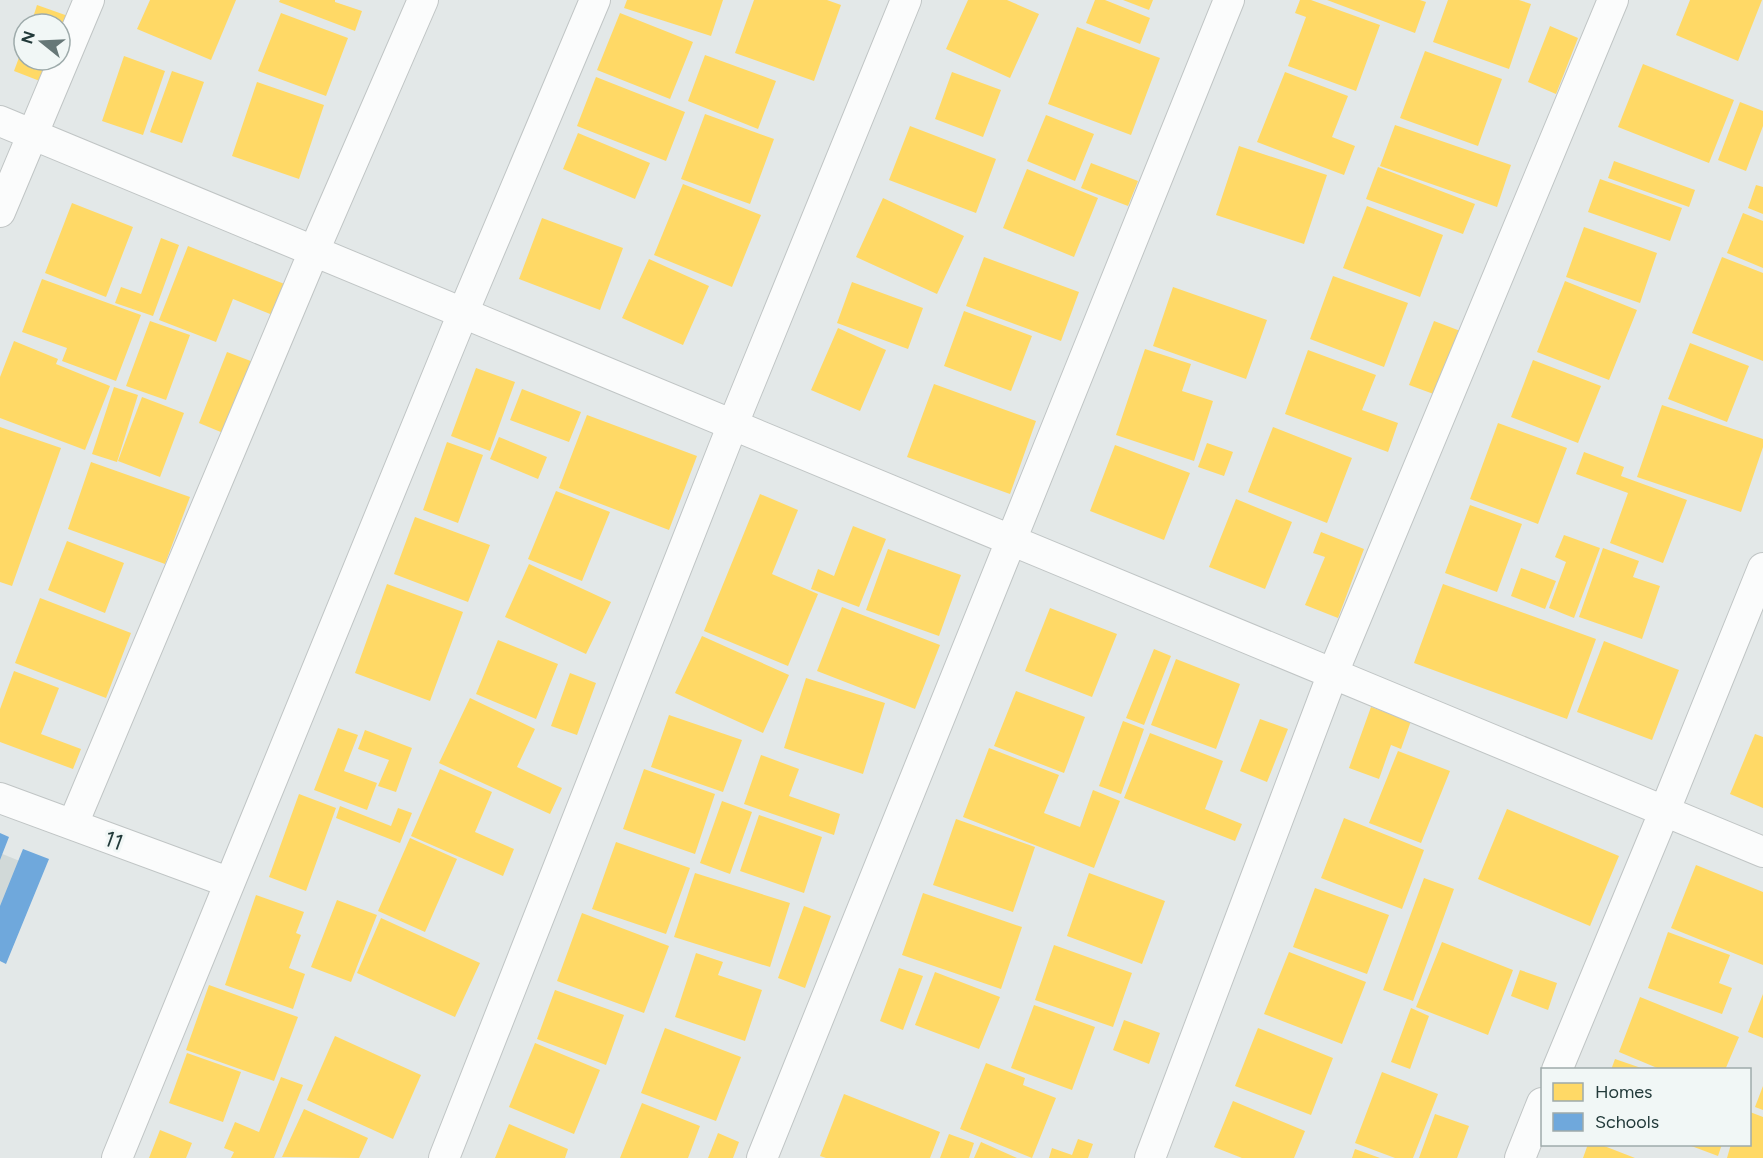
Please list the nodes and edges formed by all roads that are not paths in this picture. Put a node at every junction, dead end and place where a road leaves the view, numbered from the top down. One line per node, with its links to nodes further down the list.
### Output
1 (89, 0): 8 (street)
2 (423, 0): 10 (street)
3 (596, 0): 11 (street)
4 (906, 0): 12 (street)
5 (1229, 0): 13 (street)
6 (1613, 0): 15 (street)
7 (0, 121): 8 (street)
8 (31, 134): 9 (street); 10 (street)
9 (0, 212)
10 (314, 251): 11 (street); 18 (street)
11 (463, 313): 12 (street); 20 (street)
12 (733, 424): 13 (street); 24 (street)
13 (1012, 540): 15 (street); 25 (street)
14 (1763, 568): 17 (street)
15 (1333, 673): 17 (street); 26 (street)
16 (0, 798): 18 (street, 11)
17 (1665, 810): 19 (street); 21 (street)
18 (73, 824): 20 (street, 11)
19 (1763, 852)
20 (228, 882): 23 (street)
21 (1558, 1068)
22 (1541, 1106): 27 (street)
23 (117, 1158)
24 (444, 1158)
25 (762, 1158)
26 (1150, 1158)
27 (1520, 1158)

